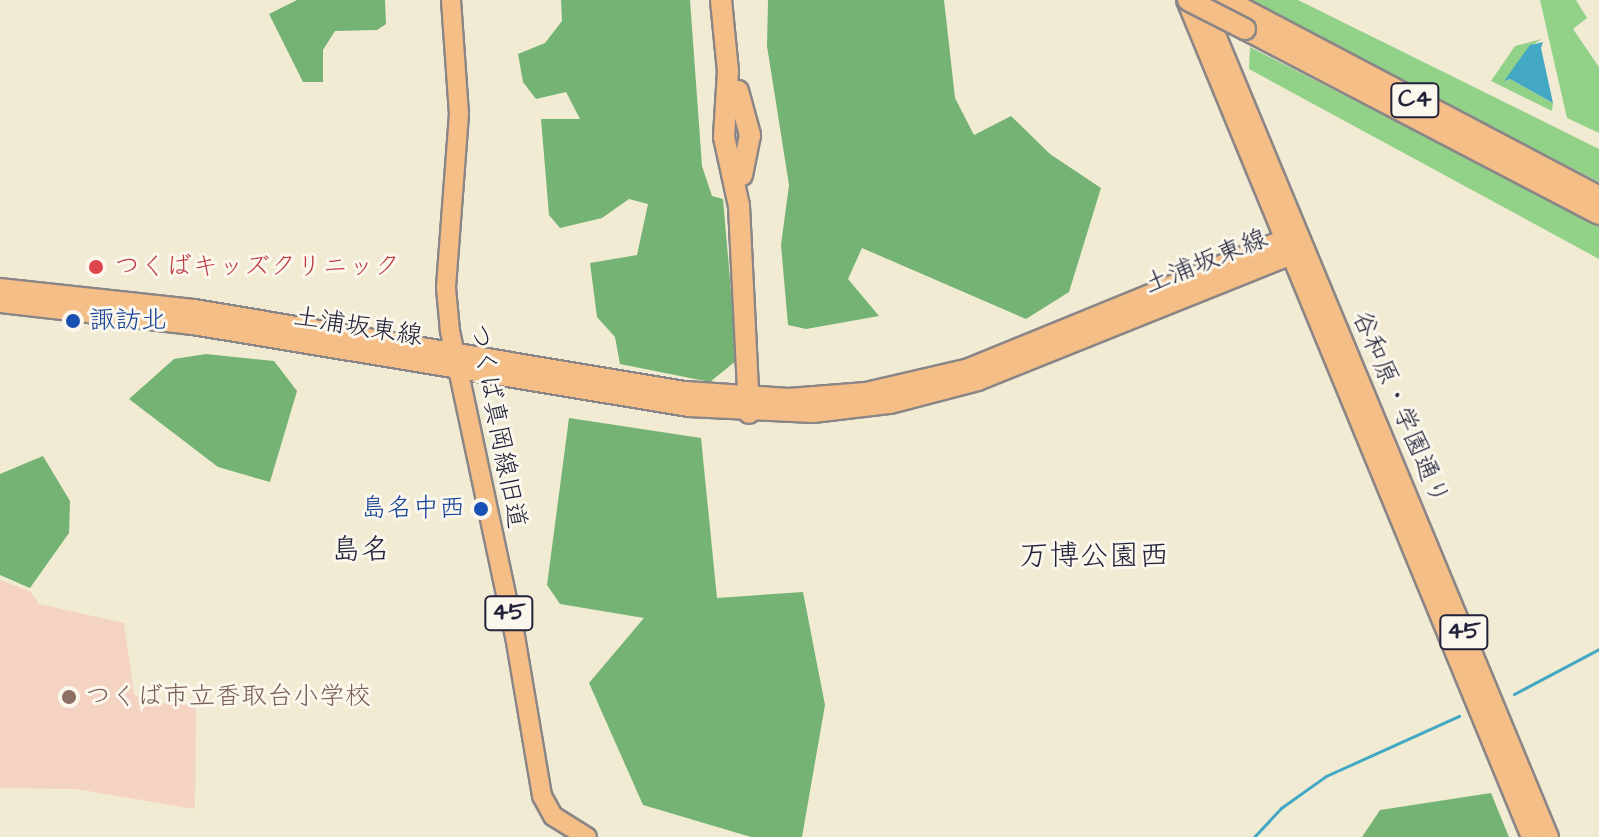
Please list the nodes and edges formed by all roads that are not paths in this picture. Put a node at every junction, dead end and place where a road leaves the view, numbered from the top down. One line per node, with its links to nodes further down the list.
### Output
1 (451, 0): 11 (main road, つくば真岡線旧道 / 45)
2 (724, 0): 12 (highway)
3 (1187, 0): 7 (highway, C4, bridge); 8 (main road, 谷和原・学園通り / 45)
4 (1202, 0): 8 (main road, 谷和原・学園通り / 45)
5 (1228, 1): 6 (highway, C4)
6 (1599, 197)
7 (1599, 214)
8 (1292, 245): 12 (main road, 土浦坂東線); 14 (main road, 谷和原・学園通り / 45); 15 (main road, 谷和原・学園通り / 45)
9 (0, 288): 11 (main road, 土浦坂東線)
10 (0, 303): 11 (main road, 土浦坂東線)
11 (457, 361): 12 (main road, 土浦坂東線); 13 (main road, つくば真岡線旧道 / 45)
12 (749, 405)
13 (587, 837)
14 (1531, 837)
15 (1549, 837)

